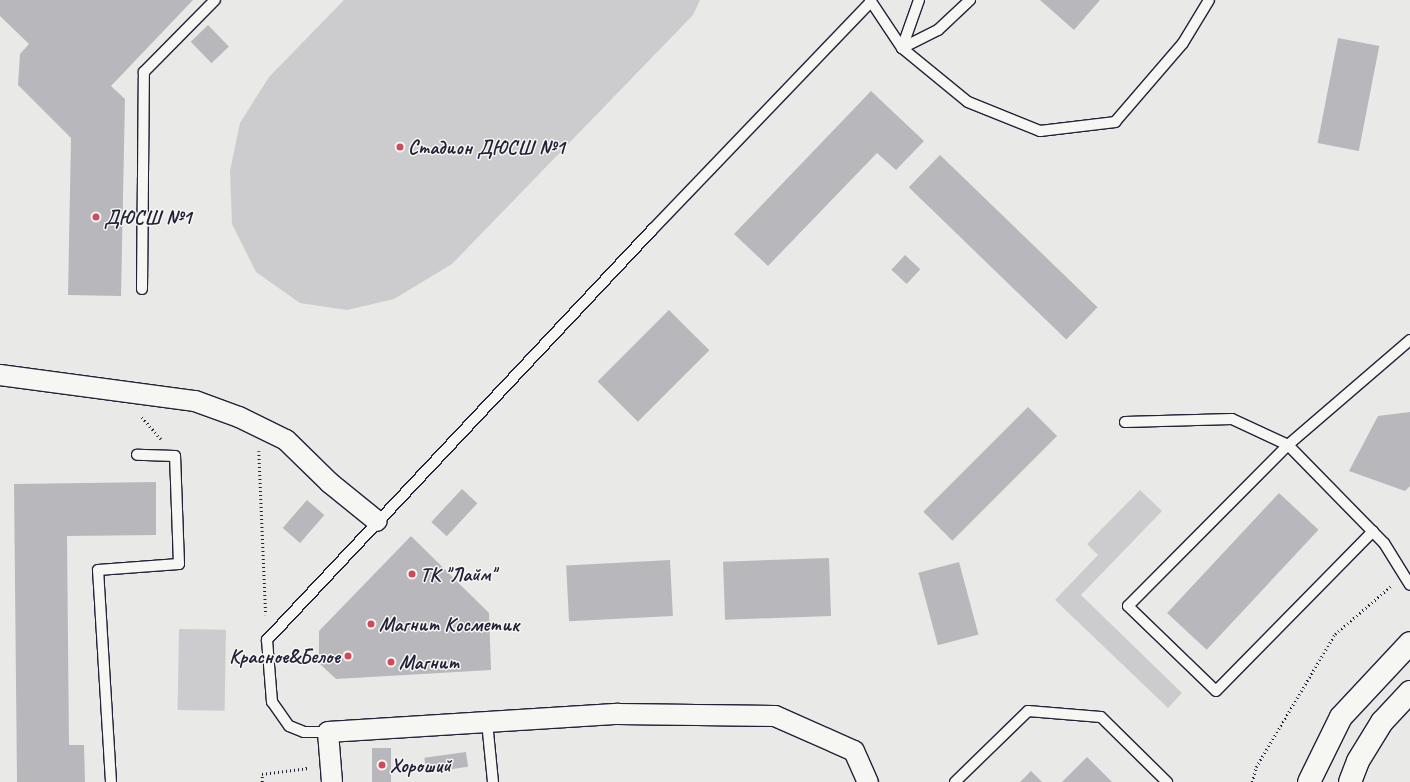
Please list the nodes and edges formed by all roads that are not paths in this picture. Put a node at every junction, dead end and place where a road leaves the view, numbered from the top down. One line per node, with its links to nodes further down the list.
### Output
1 (215, 0): 7 (lane)
2 (919, 0): 6 (lane)
3 (970, 0): 6 (lane)
4 (1209, 0): 6 (lane)
5 (871, 1): 6 (lane); 13 (lane)
6 (902, 48)
7 (142, 289)
8 (1410, 340): 11 (lane)
9 (0, 375): 13 (street)
10 (1125, 422): 11 (lane)
11 (1288, 445): 14 (lane); 14 (lane)
12 (137, 455): 21 (lane)
13 (377, 522): 19 (lane)
14 (1373, 531): 15 (lane)
15 (1410, 585)
16 (1410, 643): 26 (street)
17 (1410, 692): 27 (street)
18 (487, 722): 19 (street); 22 (lane); 23 (street)
19 (328, 732): 20 (street)
20 (331, 774)
21 (111, 782)
22 (493, 782)
23 (868, 782)
24 (955, 782): 25 (lane)
25 (1167, 782)
26 (1309, 782)
27 (1350, 782)

